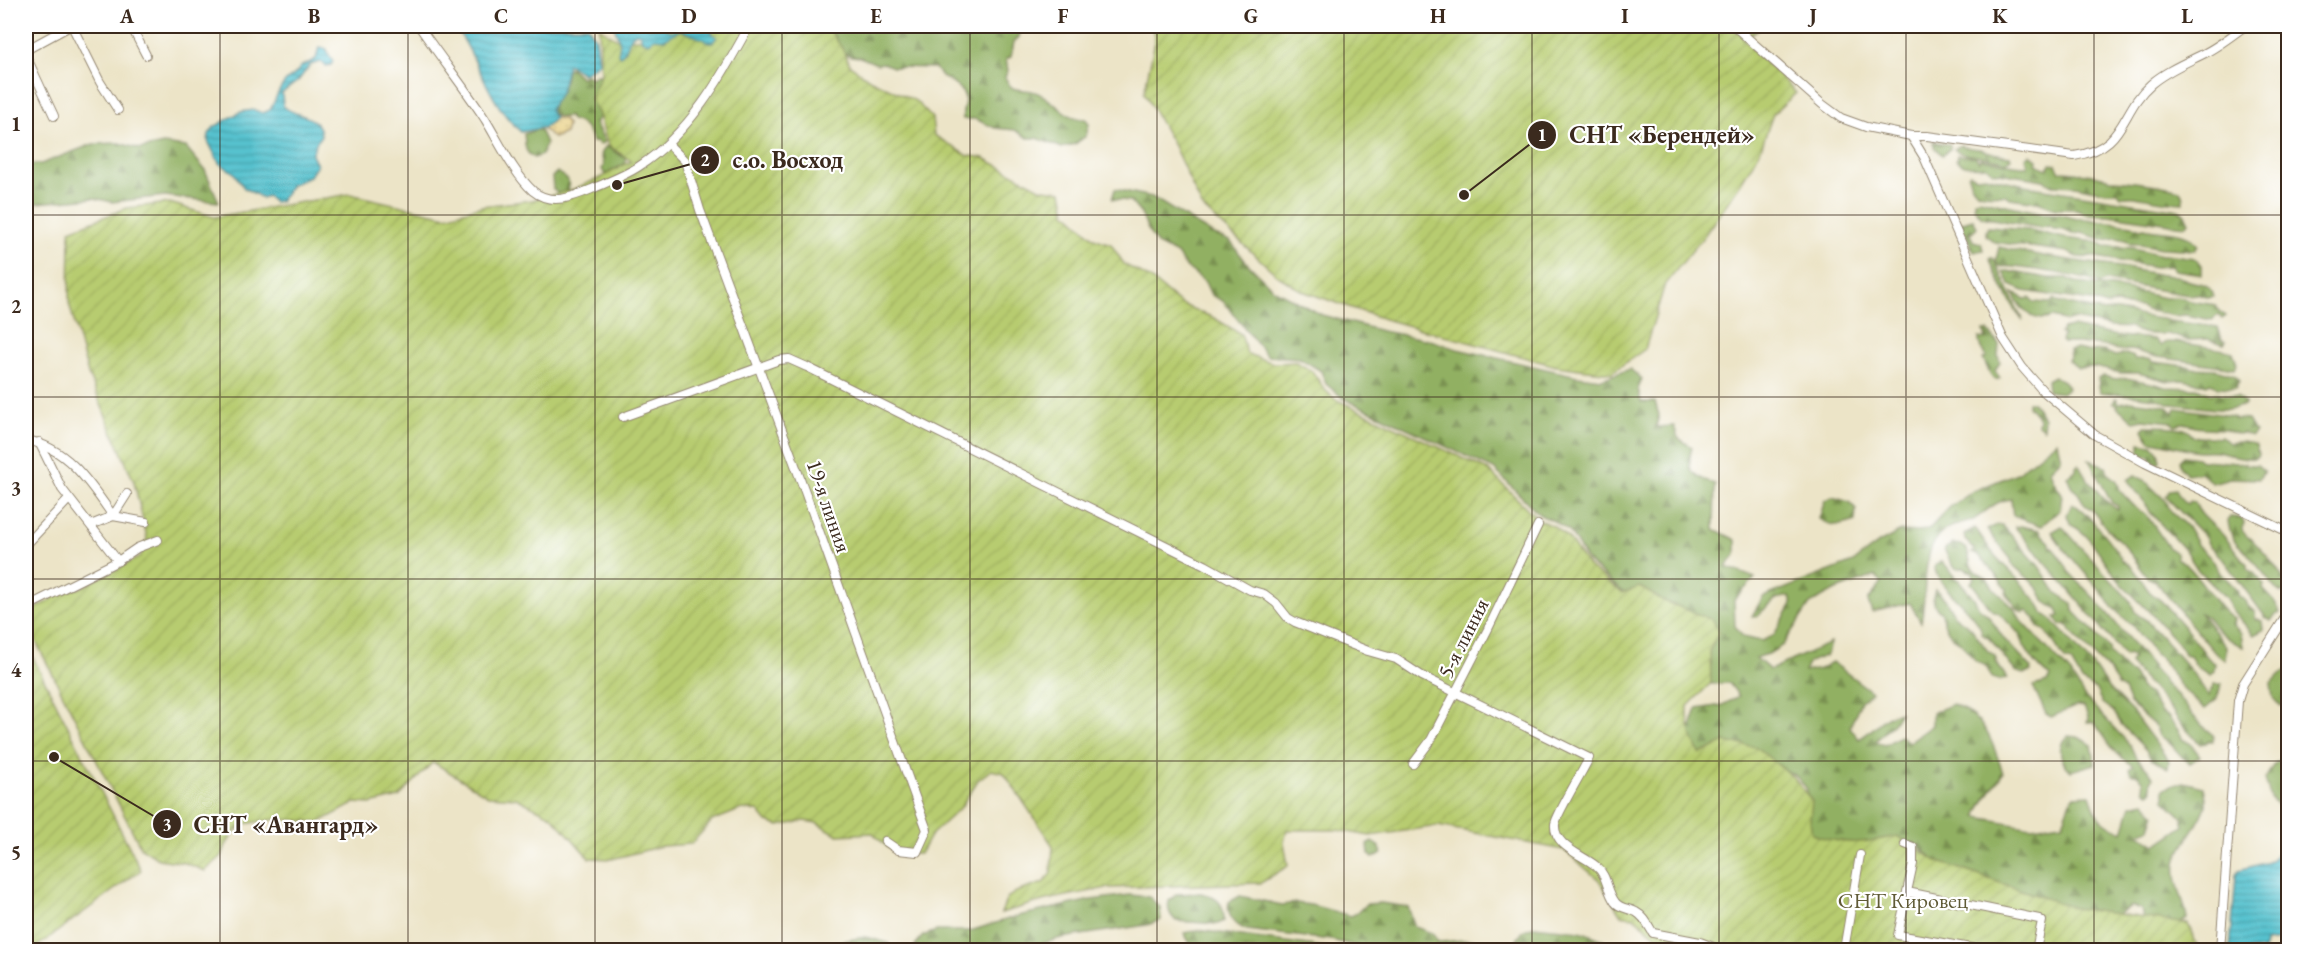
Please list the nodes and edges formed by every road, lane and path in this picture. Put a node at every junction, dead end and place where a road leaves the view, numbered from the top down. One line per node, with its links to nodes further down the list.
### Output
1 (71, 26): 7 (street); 10 (street)
2 (131, 26): 8 (street)
3 (419, 26): 13 (street)
4 (750, 26): 13 (street)
5 (1734, 26): 12 (street)
6 (2245, 26): 12 (street)
7 (26, 50)
8 (146, 55)
9 (26, 56): 11 (street)
10 (118, 110)
11 (54, 116)
12 (1911, 136): 24 (street)
13 (668, 144): 14 (street, 19-я линия)
14 (759, 368): 15 (street); 30 (street); 32 (street, 19-я линия)
15 (623, 417)
16 (26, 440): 17 (street)
17 (39, 442): 19 (street); 20 (street)
18 (127, 494): 20 (street)
19 (69, 499): 22 (street); 26 (street)
20 (113, 516): 21 (street); 22 (street)
21 (146, 522)
22 (92, 525): 27 (street)
23 (1538, 525): 30 (street, 5-я линия)
24 (2289, 532)
25 (159, 540): 27 (street)
26 (26, 545)
27 (118, 561): 28 (street)
28 (26, 607)
29 (2289, 613): 40 (street)
30 (1456, 691): 31 (street, 5-я линия); 36 (street)
31 (1413, 764)
32 (885, 841)
33 (1905, 844): 35 (street)
34 (1860, 855): 37 (street)
35 (1907, 892): 38 (street); 39 (street)
36 (1721, 951)
37 (1844, 951)
38 (1982, 951)
39 (2036, 951)
40 (2220, 951)

